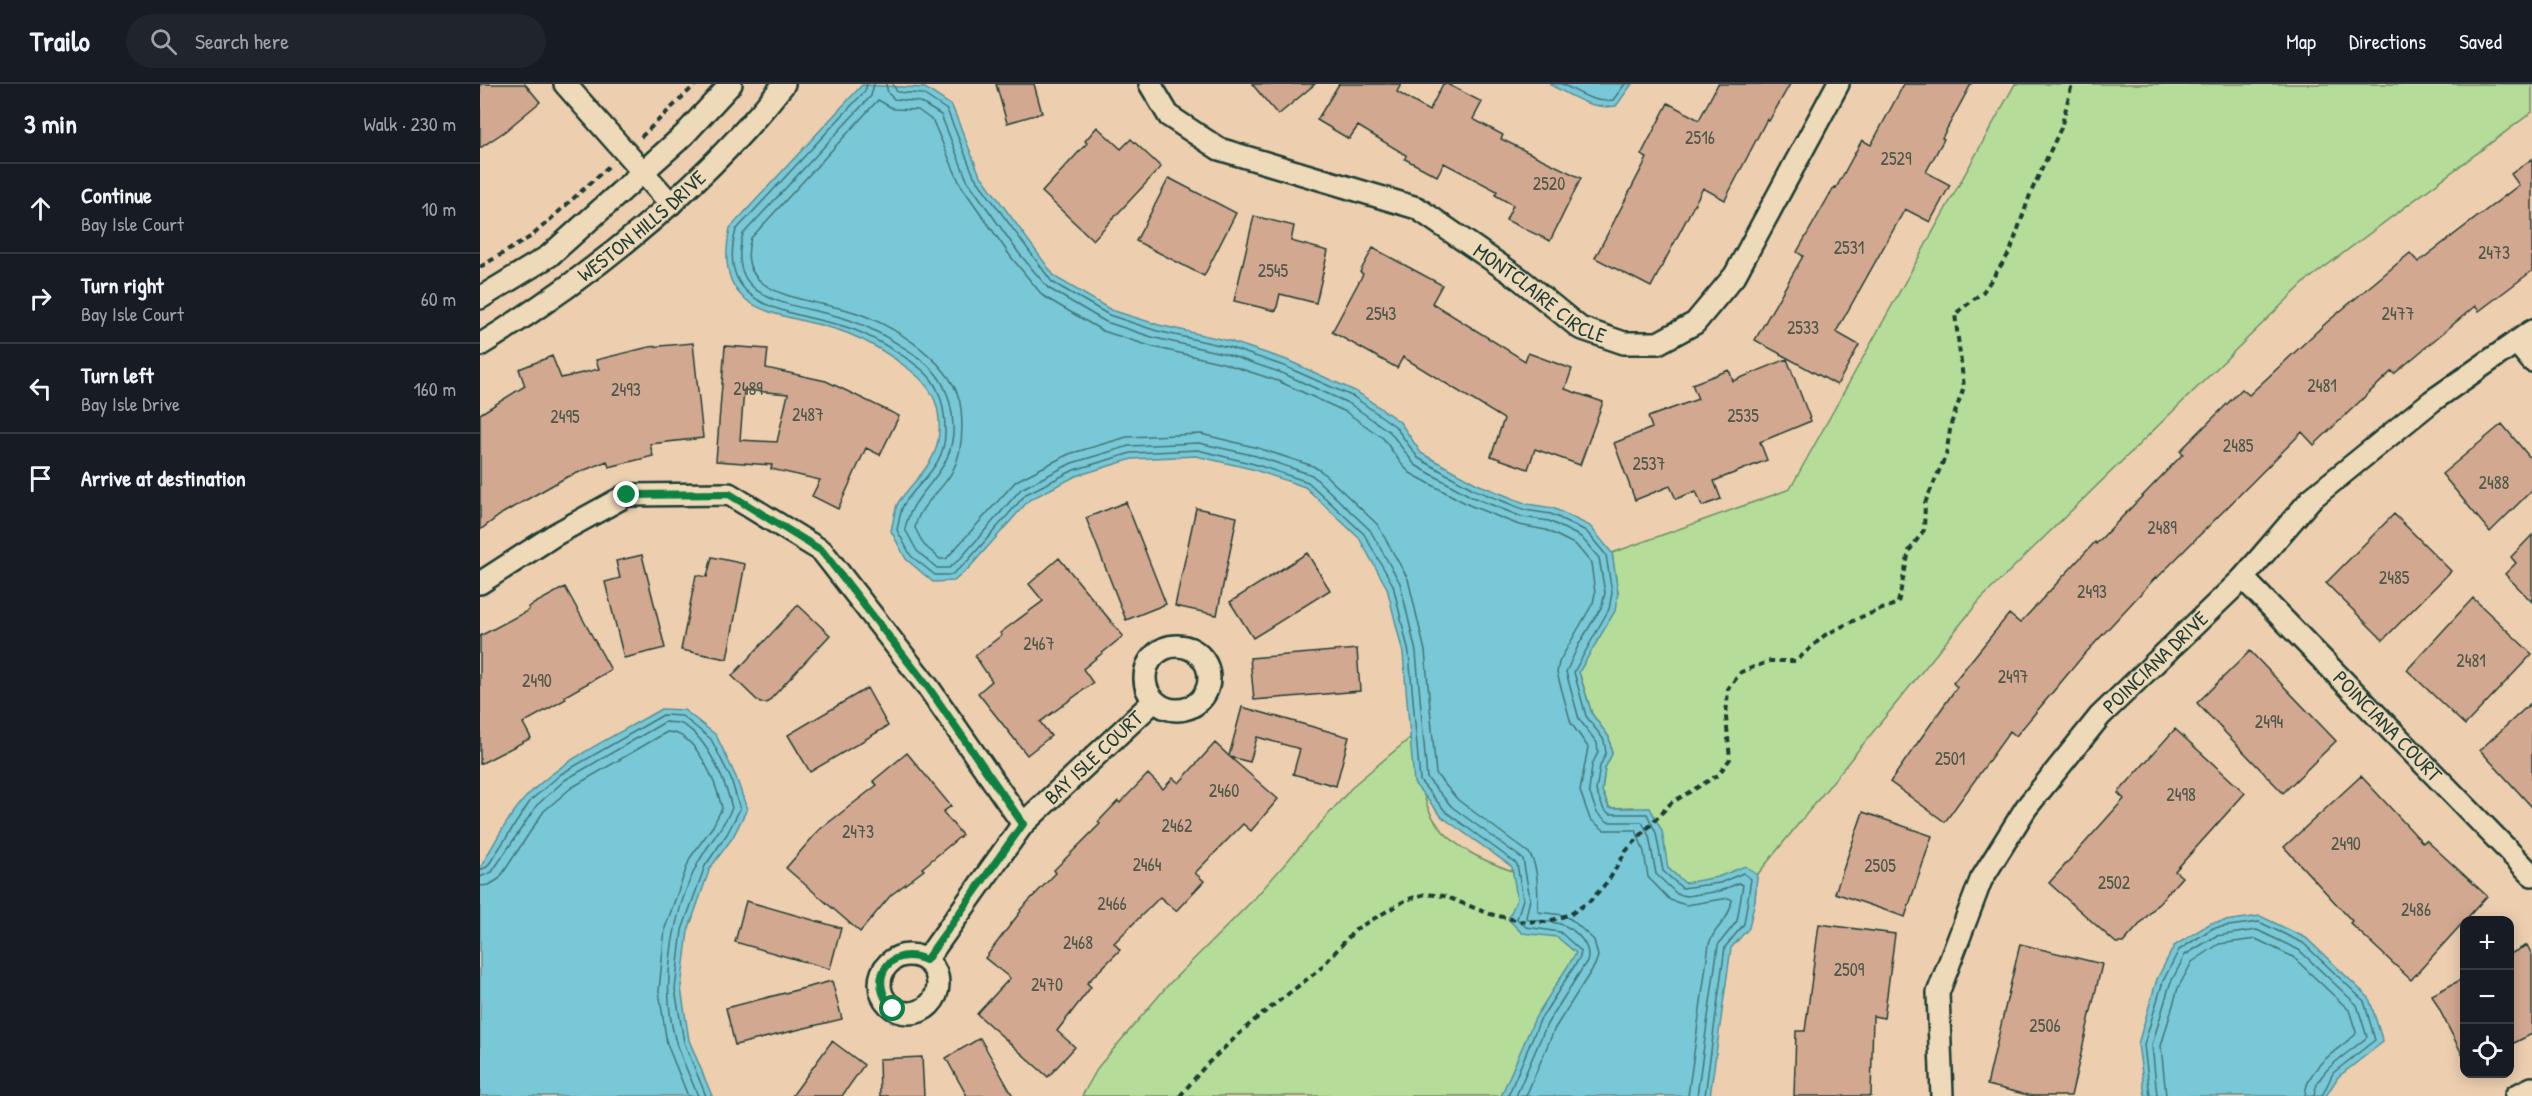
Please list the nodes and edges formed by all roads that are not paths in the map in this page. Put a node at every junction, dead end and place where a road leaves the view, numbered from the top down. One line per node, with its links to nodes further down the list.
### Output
1 (565, 84): 6 (street)
2 (731, 84): 6 (street, WESTON HILLS DRIVE)
3 (784, 84): 7 (street, WESTON HILLS DRIVE)
4 (1150, 84): 5 (street, MONTCLAIRE CIRCLE)
5 (1838, 84)
6 (644, 171): 7 (street); 8 (street, WESTON HILLS DRIVE)
7 (671, 204): 10 (street, WESTON HILLS DRIVE)
8 (480, 298)
9 (2524, 337): 11 (street); 12 (street, POINCIANA DRIVE)
10 (480, 345)
11 (2532, 361)
12 (2243, 578): 16 (street, POINCIANA COURT); 19 (street, POINCIANA DRIVE)
13 (480, 584): 15 (street)
14 (1154, 701): 15 (street, BAY ISLE COURT)
15 (1023, 824): 17 (street, BAY ISLE COURT)
16 (2532, 875)
17 (926, 960)
18 (2532, 1088): 20 (street)
19 (1942, 1096)
20 (2516, 1096)

